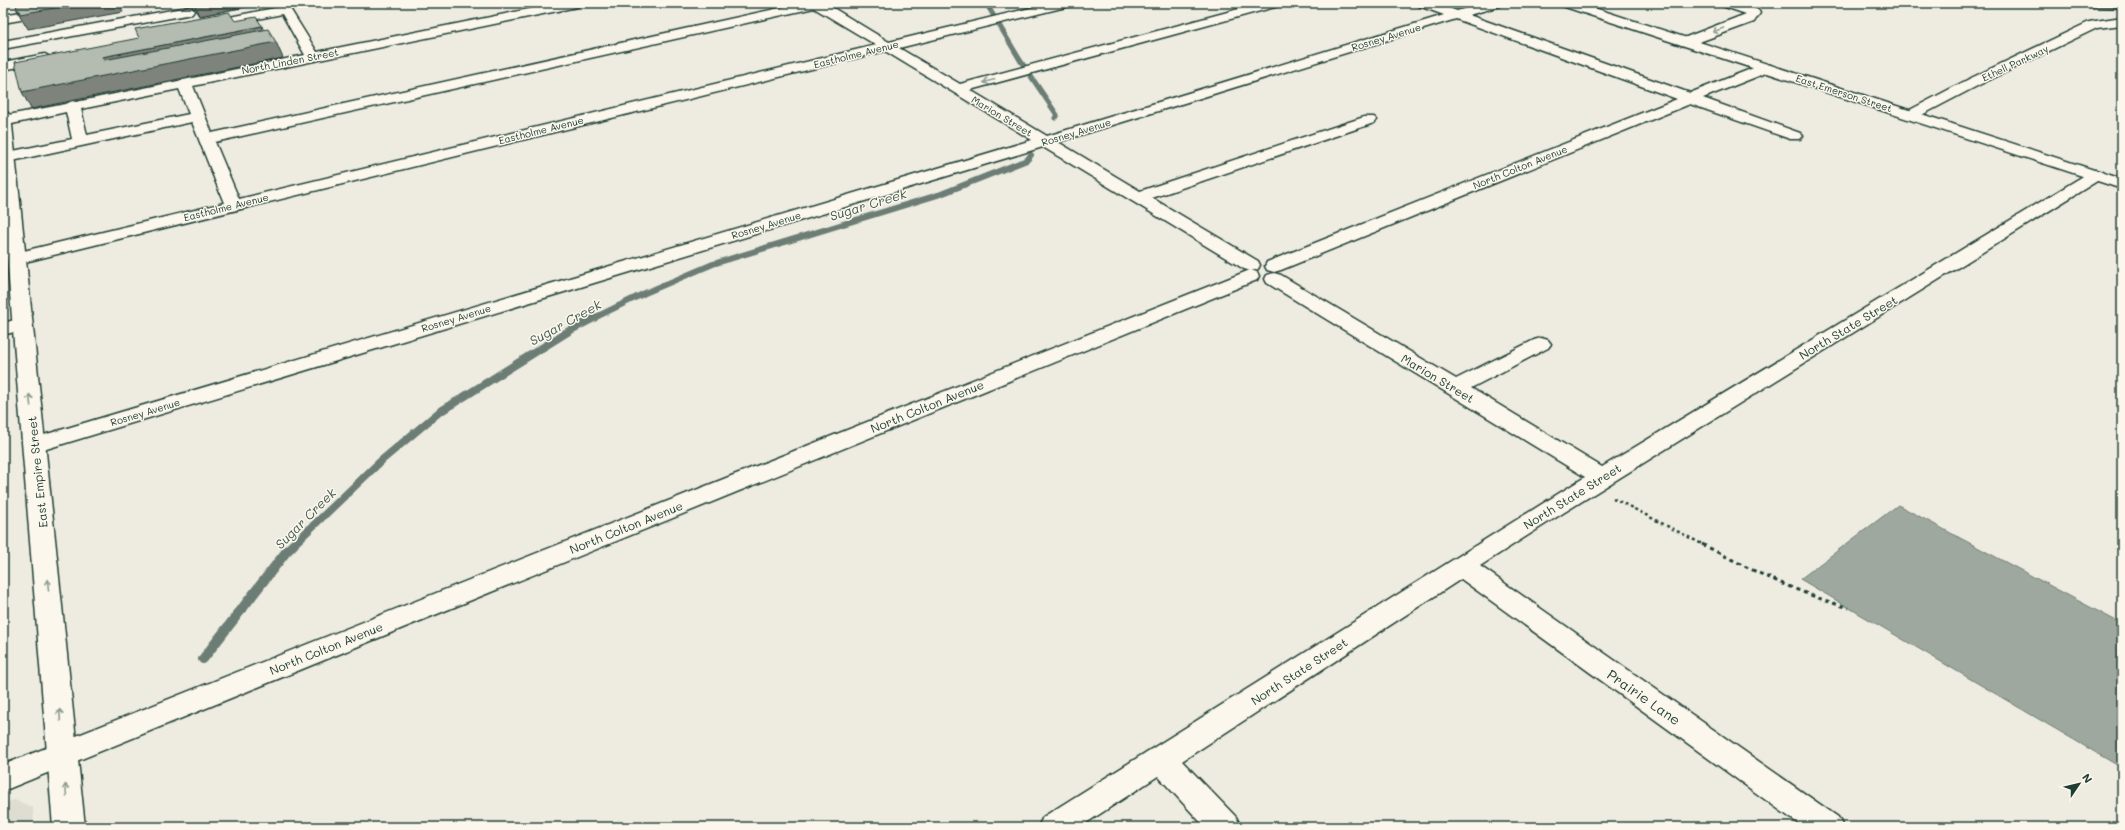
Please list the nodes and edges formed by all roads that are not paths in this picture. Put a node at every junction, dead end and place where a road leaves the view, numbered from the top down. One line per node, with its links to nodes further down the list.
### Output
1 (96, 3): 12 (street)
2 (577, 3): 21 (street, North Linden Street)
3 (817, 3): 19 (street, Marion Street); 33 (street)
4 (1066, 3): 19 (street, Eastholme Avenue)
5 (1275, 3): 25 (street, one-way to 25)
6 (1422, 3): 11 (street)
7 (1496, 3): 11 (street, Rosney Avenue)
8 (1566, 3): 17 (street, East Emerson Street)
9 (1726, 3): 17 (street, one-way to 17)
10 (188, 10): 18 (street)
11 (1457, 15): 26 (street); 34 (street, Rosney Avenue)
12 (3, 19)
13 (2122, 21): 14 (street, Ethell Parkway)
14 (2094, 25): 16 (street); 28 (street, Ethell Parkway)
15 (193, 28): 21 (street)
16 (2122, 32)
17 (1686, 42): 23 (street, East Emerson Street)
18 (3, 45)
19 (887, 46): 25 (street, Marion Street); 39 (street, Eastholme Avenue)
20 (54, 56): 22 (street)
21 (313, 57): 24 (street, North Linden Street)
22 (3, 66)
23 (1766, 68): 26 (street, North Colton Avenue); 28 (street, East Emerson Street)
24 (184, 83): 27 (street, North Linden Street); 29 (street)
25 (958, 89): 34 (street, Marion Street)
26 (1691, 98): 32 (street); 42 (street, North Colton Avenue)
27 (72, 106): 31 (street, North Linden Street); 35 (street)
28 (1911, 115): 36 (street, East Emerson Street)
29 (196, 117): 33 (street); 35 (street)
30 (1369, 120): 38 (street)
31 (4, 135): 35 (street); 40 (street, East Empire Street)
32 (1795, 136)
33 (207, 139): 39 (street)
34 (1045, 141): 38 (street, Marion Street); 46 (street, Rosney Avenue)
35 (81, 142)
36 (2096, 175): 37 (street, East Emerson Street); 47 (street, North State Street)
37 (2122, 184)
38 (1138, 197): 41 (street, Marion Street)
39 (233, 205): 40 (street, Eastholme Avenue)
40 (17, 258): 43 (street, East Empire Street)
41 (1251, 270): 42 (street); 49 (street, North Colton Avenue)
42 (1274, 272): 45 (street, Marion Street)
43 (12, 327): 46 (street, East Empire Street, one-way to 43)
44 (1541, 344): 45 (street)
45 (1455, 388): 47 (street, Marion Street)
46 (35, 445): 49 (street, East Empire Street, one-way to 46)
47 (1596, 481): 48 (street, North State Street)
48 (1461, 566): 50 (street, North State Street); 55 (street, Prairie Lane)
49 (63, 754): 51 (street, North Colton Avenue); 52 (street, East Empire Street, one-way to 49)
50 (1162, 760): 53 (street, North State Street); 54 (street)
51 (3, 778)
52 (69, 827)
53 (1054, 827)
54 (1225, 827)
55 (1827, 827)

